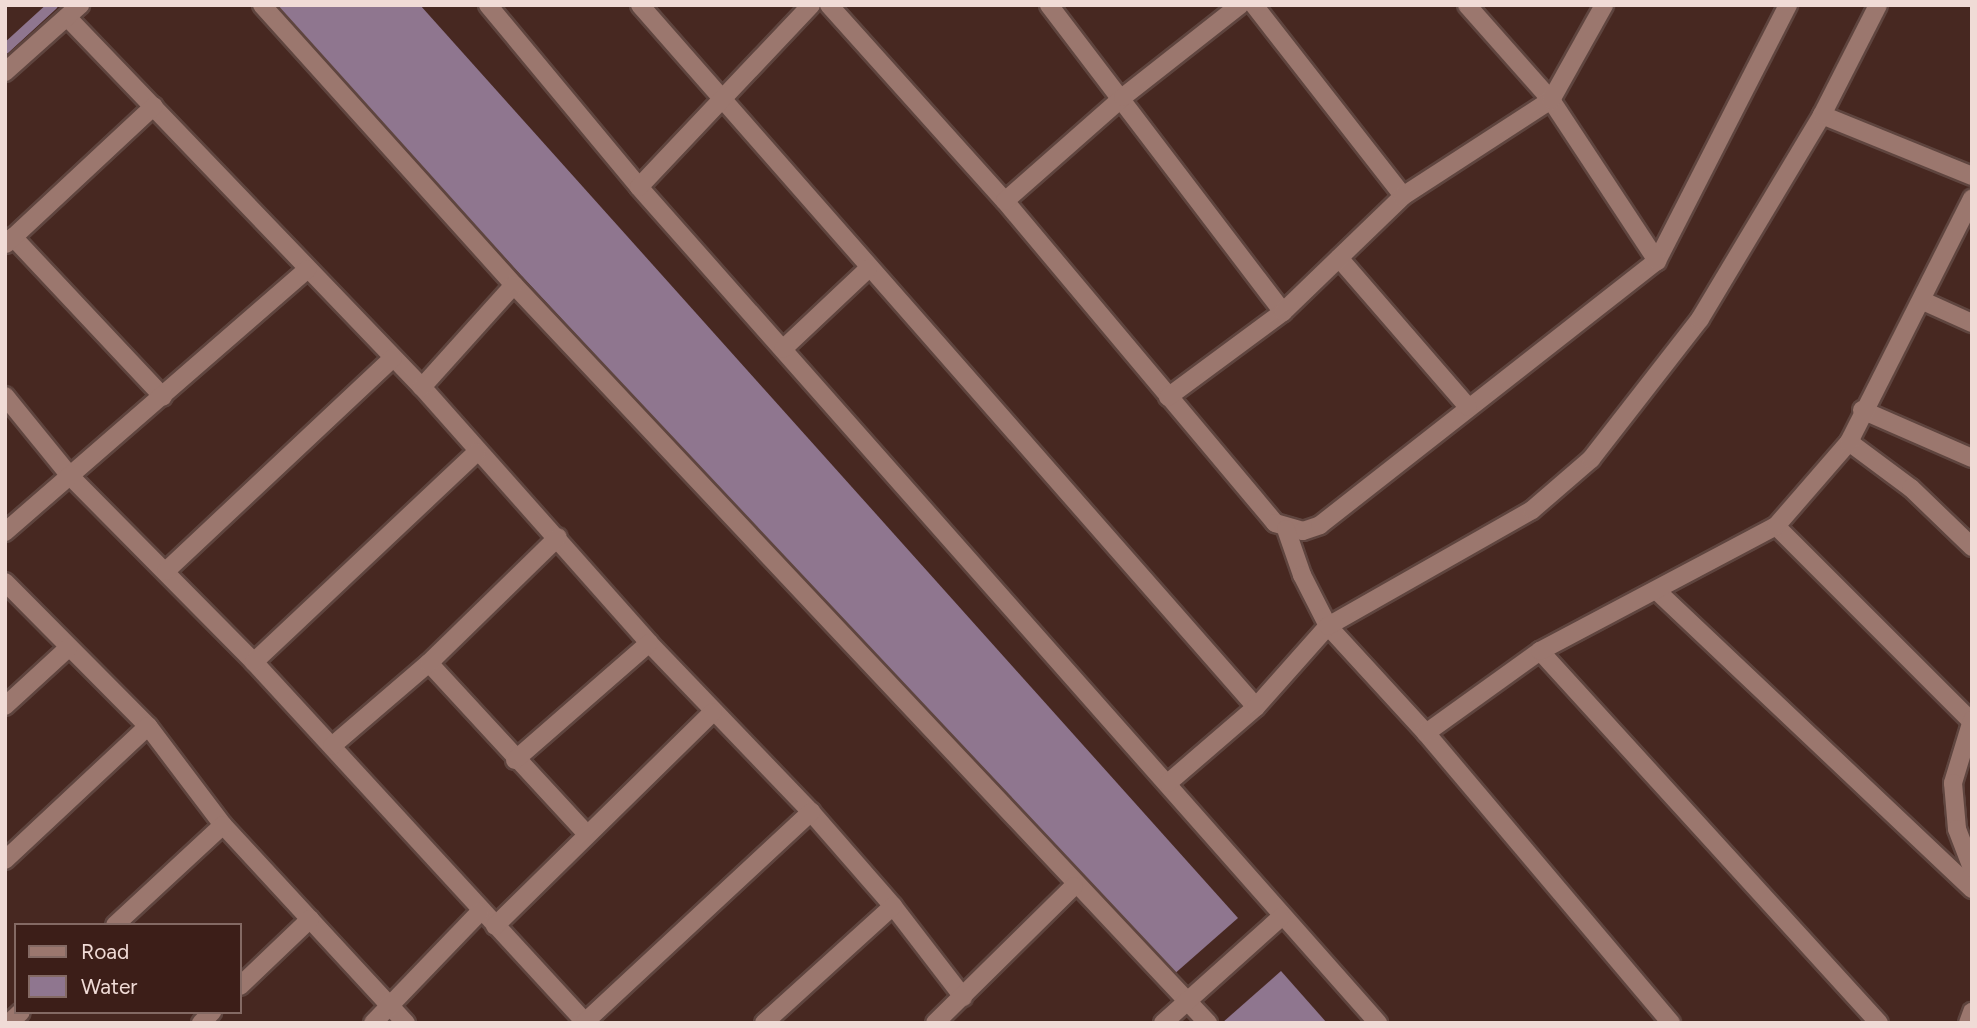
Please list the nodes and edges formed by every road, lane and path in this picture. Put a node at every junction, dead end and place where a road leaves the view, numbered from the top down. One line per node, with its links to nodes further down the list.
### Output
1 (262, 5): 30 (street)
2 (488, 5): 21 (street)
3 (640, 5): 17 (street)
4 (811, 5): 17 (street)
5 (829, 5): 24 (street)
6 (1049, 5): 15 (street)
7 (1240, 5): 15 (street)
8 (1254, 5): 22 (street)
9 (1467, 5): 16 (street)
10 (1605, 5): 16 (street)
11 (1788, 5): 27 (street)
12 (1878, 5): 19 (street)
13 (73, 11): 14 (street); 18 (street)
14 (5, 72)
15 (1123, 97): 24 (street); 32 (street)
16 (1550, 100): 22 (street); 27 (street)
17 (722, 103): 21 (street); 29 (street)
18 (154, 106): 25 (street); 28 (street)
19 (1822, 115): 20 (street); 55 (street)
20 (1972, 176)
21 (639, 187): 34 (street)
22 (1403, 196): 26 (street)
23 (1972, 198): 31 (street)
24 (1005, 201): 39 (street)
25 (9, 241): 38 (street)
26 (1339, 258): 32 (street); 40 (street)
27 (1657, 261): 40 (street)
28 (308, 269): 35 (street); 38 (street)
29 (868, 269): 34 (street); 62 (street)
30 (514, 285): 36 (street); 75 (street)
31 (1923, 301): 33 (street); 41 (street)
32 (1283, 312): 39 (street)
33 (1972, 323)
34 (783, 349): 69 (street)
35 (393, 358): 36 (street); 51 (street)
36 (422, 387): 43 (street)
37 (5, 396): 45 (street)
38 (163, 397): 45 (street)
39 (1168, 397): 47 (street)
40 (1468, 407): 47 (street)
41 (1862, 410): 42 (street); 44 (street)
42 (1849, 442): 46 (street); 50 (street)
43 (477, 452): 49 (street); 59 (street)
44 (1972, 458)
45 (70, 476): 48 (street); 51 (street)
46 (1776, 526): 53 (street); 64 (street)
47 (1286, 529): 55 (street)
48 (5, 533)
49 (558, 537): 56 (street); 60 (street)
50 (1972, 547)
51 (166, 571): 59 (street)
52 (5, 582): 54 (street)
53 (1657, 591): 58 (street); 76 (street)
54 (12, 600): 57 (street)
55 (1328, 626): 62 (street); 66 (street)
56 (649, 643): 63 (street); 68 (street)
57 (68, 648): 61 (street); 65 (street)
58 (1540, 651): 66 (street); 97 (street)
59 (254, 662): 67 (street)
60 (429, 663): 67 (street); 68 (street)
61 (5, 706)
62 (1256, 707): 69 (street)
63 (713, 712): 70 (street); 72 (street)
64 (1971, 720): 74 (street)
65 (148, 726): 71 (street); 73 (street)
66 (1426, 733): 89 (street)
67 (332, 746): 78 (street)
68 (515, 760): 72 (street)
69 (1168, 783): 79 (street)
70 (811, 812): 77 (street); 88 (street)
71 (223, 825): 80 (street); 81 (street)
72 (587, 834): 82 (street)
73 (5, 860)
74 (1972, 869)
75 (1074, 886): 84 (street); 85 (street)
76 (1972, 889)
77 (893, 906): 84 (street); 92 (street)
78 (480, 912): 82 (street); 86 (street)
79 (1281, 917): 85 (street); 96 (street)
80 (310, 919): 83 (street); 86 (street)
81 (117, 923)
82 (495, 926): 88 (street)
83 (242, 984)
84 (963, 997): 93 (street)
85 (1188, 999): 94 (street); 95 (street)
86 (389, 1007): 90 (street); 91 (street)
87 (1972, 1012): 98 (street)
88 (586, 1022)
89 (1669, 1022)
90 (373, 1023)
91 (406, 1023)
92 (764, 1023)
93 (935, 1023)
94 (1163, 1023)
95 (1208, 1023)
96 (1378, 1023)
97 (1879, 1023)
98 (1968, 1023)

